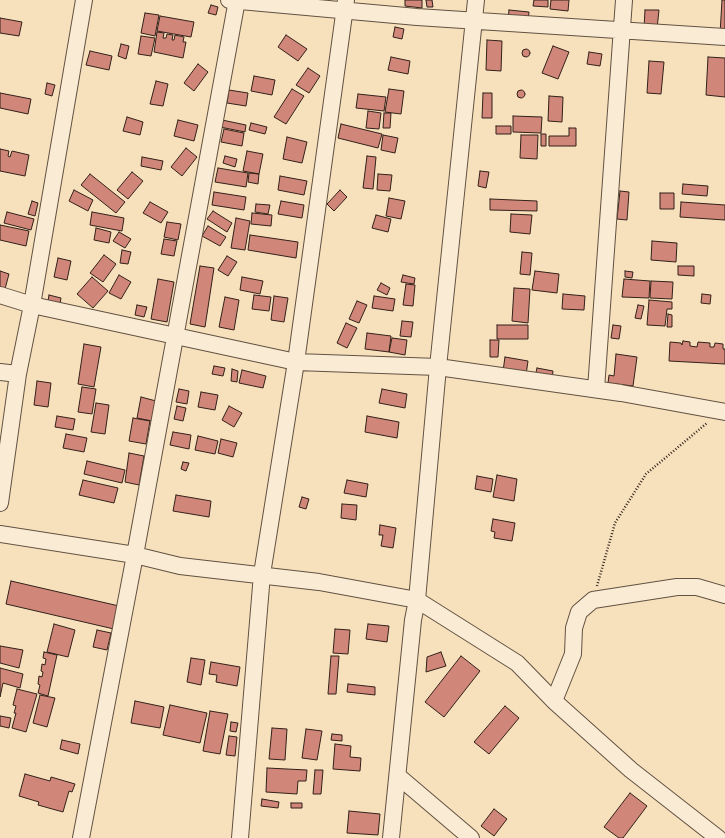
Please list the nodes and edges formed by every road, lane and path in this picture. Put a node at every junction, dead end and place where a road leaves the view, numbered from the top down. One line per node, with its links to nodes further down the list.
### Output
1 (84, 0): 10 (street)
2 (234, 0): 5 (street); 11 (street)
3 (476, 0): 6 (street)
4 (624, 0): 7 (street)
5 (345, 5): 6 (street); 12 (street)
6 (474, 21): 7 (street); 13 (street)
7 (621, 30): 8 (street); 16 (street)
8 (725, 37)
9 (0, 295): 10 (street)
10 (32, 305): 11 (street); 15 (street)
11 (175, 337): 12 (street); 20 (street)
12 (296, 362): 13 (street); 21 (street)
13 (438, 367): 16 (street); 23 (street)
14 (0, 372): 15 (street)
15 (18, 374): 18 (street)
16 (596, 389): 17 (street)
17 (723, 412): 24 (path)
18 (0, 504)
19 (0, 534): 20 (street)
20 (135, 555): 21 (street); 27 (street)
21 (262, 574): 23 (street); 28 (street)
22 (725, 595): 24 (street)
23 (417, 600): 25 (street); 26 (street)
24 (593, 600): 25 (street)
25 (554, 701): 31 (street)
26 (398, 776): 29 (street); 30 (street)
27 (81, 838)
28 (240, 838)
29 (391, 838)
30 (471, 838)
31 (718, 838)

